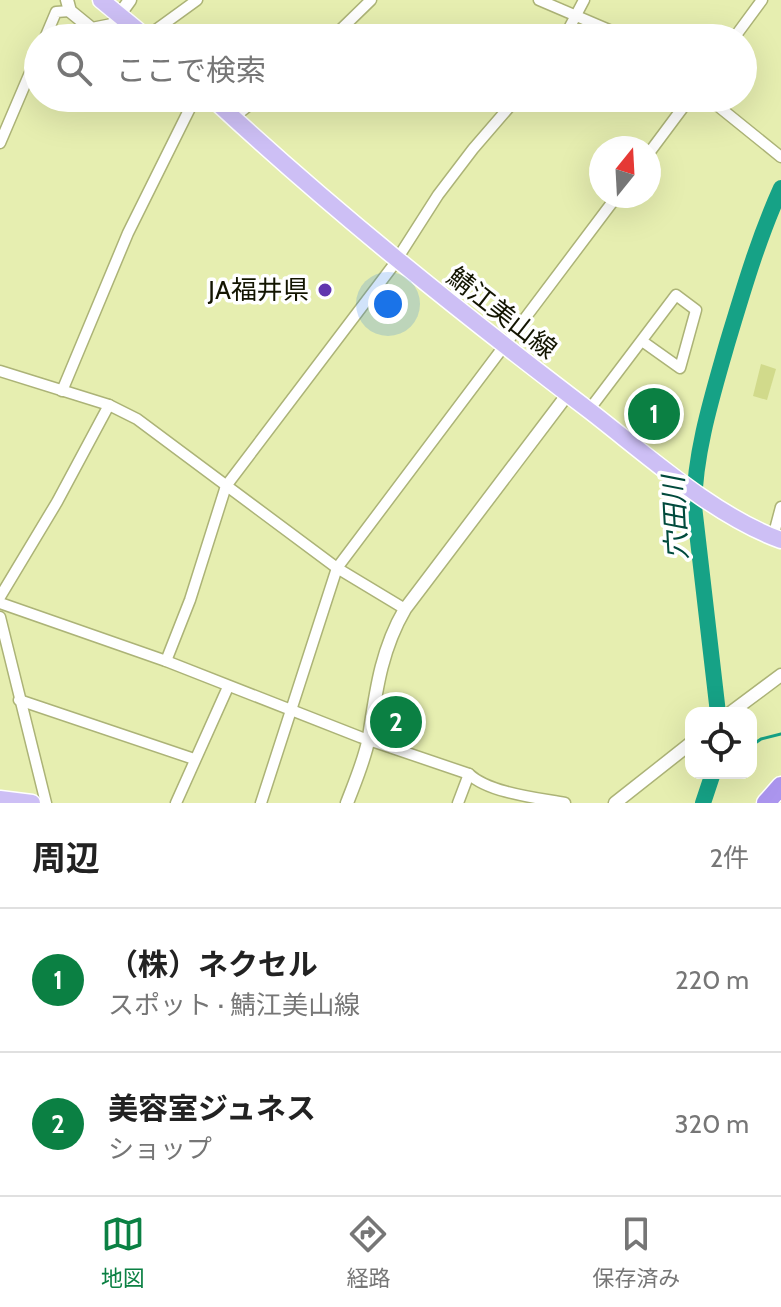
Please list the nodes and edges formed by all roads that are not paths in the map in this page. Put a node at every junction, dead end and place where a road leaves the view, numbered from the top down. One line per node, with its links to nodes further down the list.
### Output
1 (101, 0): 7 (main road)
2 (197, 0): 14 (street)
3 (371, 0): 15 (street)
4 (539, 0): 9 (street)
5 (584, 0): 9 (street)
6 (762, 0): 18 (street)
7 (123, 5): 12 (street); 13 (main road)
8 (69, 6): 10 (street); 11 (street)
9 (577, 16): 16 (street); 17 (street)
10 (51, 24)
11 (87, 24)
12 (113, 24)
13 (137, 24)
14 (160, 24)
15 (346, 24)
16 (572, 24)
17 (596, 24)
18 (744, 24)
19 (24, 87): 28 (street)
20 (188, 112): 35 (street)
21 (227, 112): 26 (main road, 鯖江美山線)
22 (240, 112): 26 (street)
23 (505, 112): 31 (street)
24 (680, 112): 27 (street)
25 (725, 112): 29 (street)
26 (233, 118): 31 (main road, 鯖江美山線)
27 (661, 137)
28 (0, 143)
29 (777, 154)
30 (608, 208): 33 (street)
31 (397, 260): 33 (main road, 鯖江美山線); 39 (street)
32 (642, 341): 32 (street); 38 (street)
33 (505, 346): 36 (main road, 鯖江美山線); 42 (street)
34 (0, 371): 35 (street)
35 (62, 391): 37 (street)
36 (567, 395): 38 (main road, 鯖江美山線); 45 (street)
37 (109, 405): 39 (street); 43 (street)
38 (589, 410): 41 (main road, 鯖江美山線)
39 (226, 486): 42 (street); 47 (street)
40 (781, 507): 41 (street)
41 (777, 538)
42 (337, 568): 45 (street); 52 (street)
43 (0, 597)
44 (0, 603): 47 (street)
45 (405, 609): 53 (street)
46 (0, 617): 50 (street)
47 (166, 661): 49 (street)
48 (781, 675): 51 (street)
49 (228, 687): 52 (street); 55 (street)
50 (19, 700): 55 (street); 61 (street)
51 (737, 707)
52 (290, 711): 53 (street); 63 (street)
53 (369, 740): 56 (street); 64 (street)
54 (685, 748): 67 (street)
55 (194, 759): 62 (street)
56 (469, 774): 65 (street); 66 (street)
57 (781, 786): 68 (highway)
58 (781, 797): 69 (highway)
59 (0, 799): 60 (main road)
60 (32, 803)
61 (46, 803)
62 (176, 803)
63 (261, 803)
64 (347, 803)
65 (458, 803)
66 (565, 803)
67 (615, 803)
68 (766, 803)
69 (774, 803)

